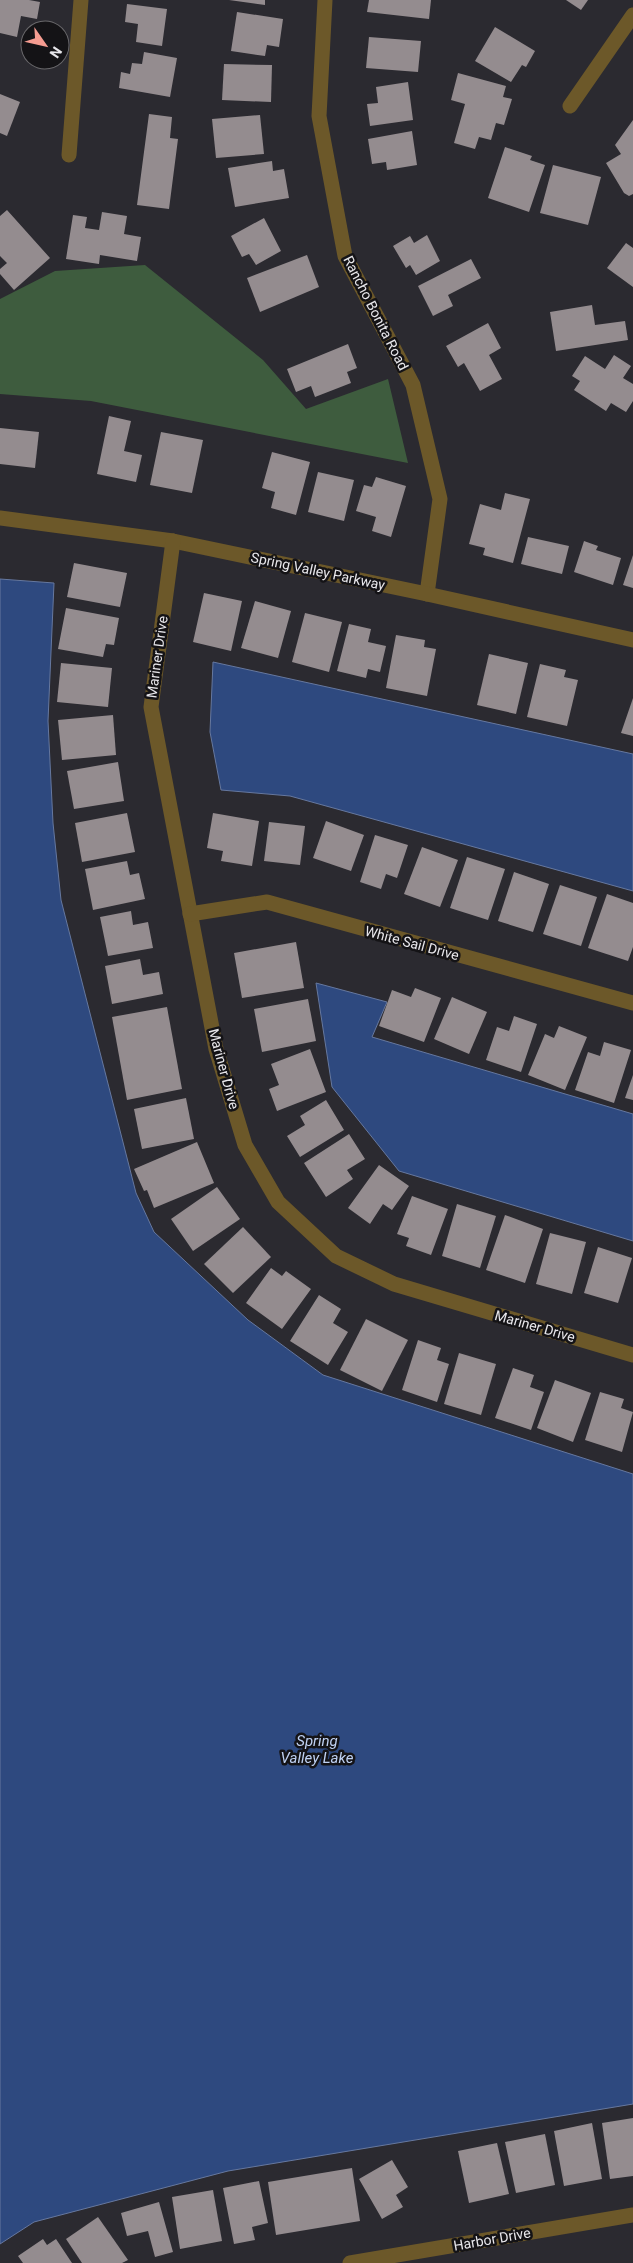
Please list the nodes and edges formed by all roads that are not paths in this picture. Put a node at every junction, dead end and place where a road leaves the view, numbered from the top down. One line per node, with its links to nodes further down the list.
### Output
1 (81, 0): 5 (street)
2 (325, 0): 8 (street, Rancho Bonita Road)
3 (633, 15): 4 (street)
4 (570, 106)
5 (69, 155)
6 (0, 518): 7 (street, Spring Valley Parkway)
7 (173, 541): 8 (street, Spring Valley Parkway); 10 (street, Mariner Drive)
8 (427, 594): 9 (street, Spring Valley Parkway)
9 (633, 640)
10 (190, 914): 11 (street, White Sail Drive); 12 (street, Mariner Drive)
11 (633, 1004)
12 (633, 1355)
13 (633, 2215): 14 (street, Harbor Drive)
14 (350, 2263)

